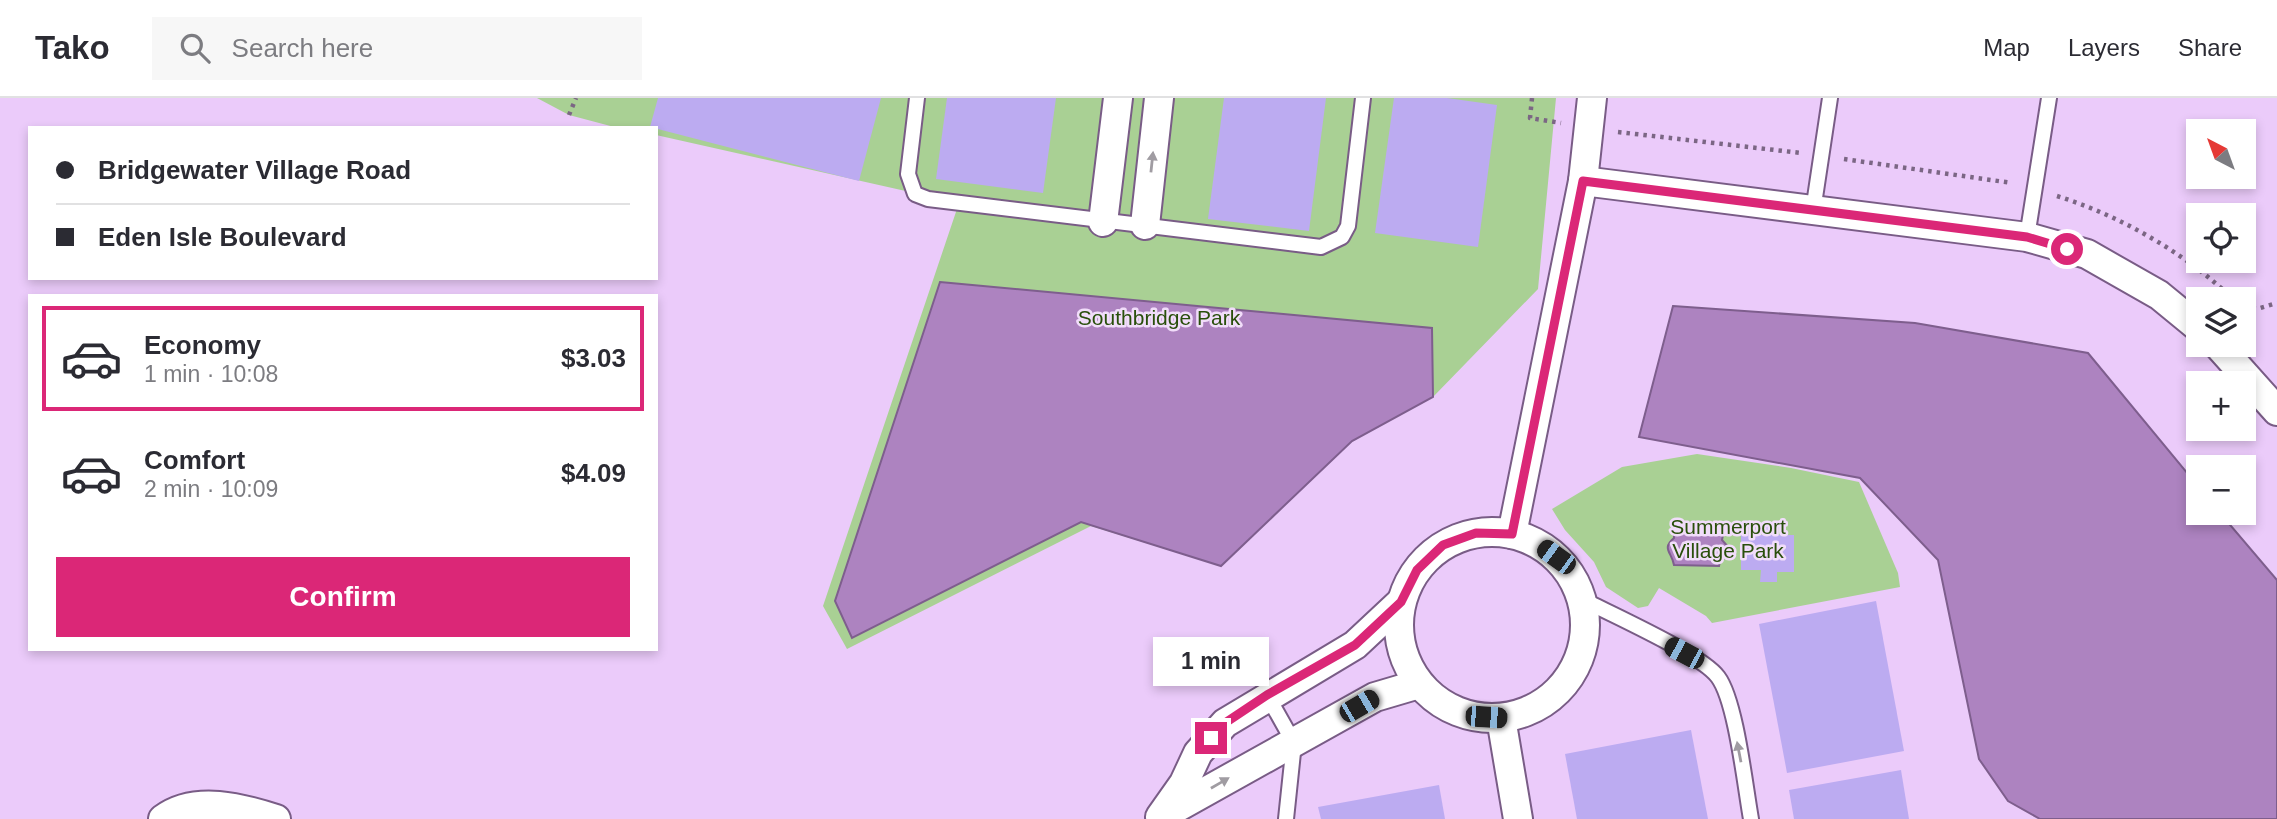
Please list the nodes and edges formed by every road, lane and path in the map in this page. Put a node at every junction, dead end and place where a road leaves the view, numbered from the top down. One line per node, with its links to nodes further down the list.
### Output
1 (576, 98): 10 (path)
2 (917, 98): 17 (lane)
3 (1118, 98): 17 (street)
4 (1159, 98): 18 (street, one-way to 4)
5 (1363, 98): 18 (lane)
6 (1532, 98): 11 (path)
7 (1592, 98): 12 (street)
8 (1830, 98): 13 (lane)
9 (2049, 98): 15 (lane)
10 (569, 115)
11 (1530, 118)
12 (1588, 127): 13 (path); 14 (street)
13 (1822, 156): 15 (path); 16 (lane)
14 (1583, 181): 16 (street); 26 (street)
15 (2036, 190): 19 (lane); 20 (path)
16 (1813, 211): 19 (street)
17 (1103, 222): 18 (lane)
18 (1145, 225)
19 (2027, 237): 23 (street)
20 (2220, 287)
21 (2277, 303): 22 (path)
22 (2256, 309)
23 (2186, 317)
24 (2230, 357): 25 (street)
25 (2269, 397)
26 (1512, 534): 27 (street); 28 (street)
27 (1582, 599): 31 (street); 38 (lane, one-way to 27)
28 (1401, 602): 29 (street); 30 (street)
29 (1419, 684): 31 (street); 32 (street)
30 (1267, 695): 32 (lane); 33 (street)
31 (1501, 718): 37 (street)
32 (1294, 743): 33 (street, one-way to 32); 36 (lane)
33 (1159, 818)
34 (163, 819): 35 (street)
35 (276, 819)
36 (1286, 819)
37 (1518, 819)
38 (1751, 819)

